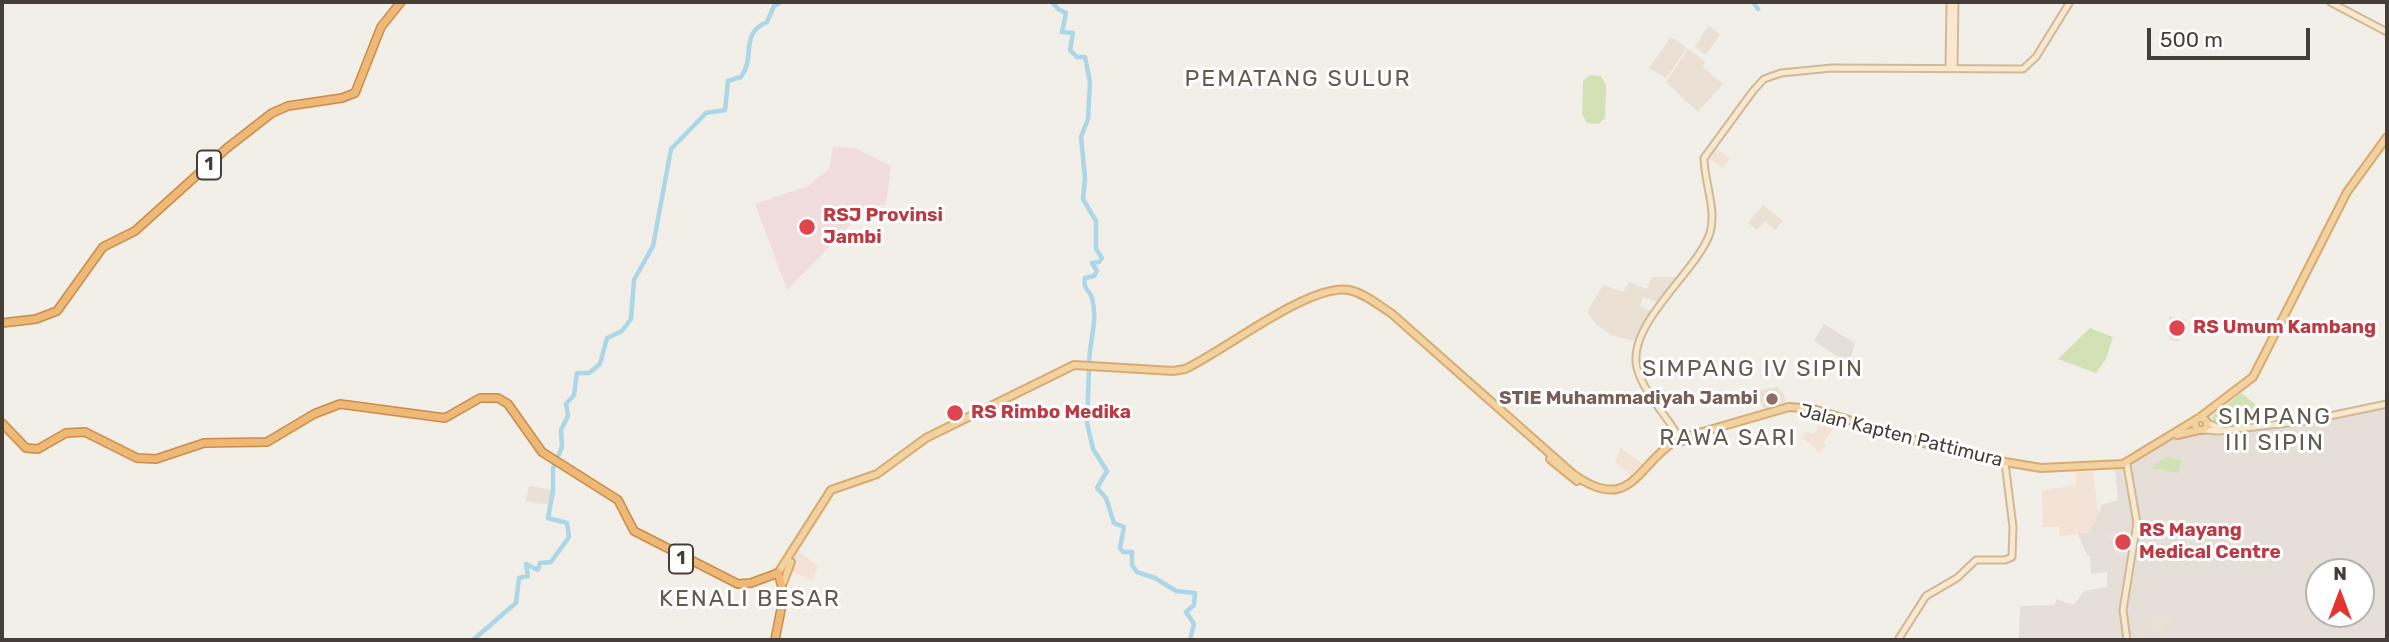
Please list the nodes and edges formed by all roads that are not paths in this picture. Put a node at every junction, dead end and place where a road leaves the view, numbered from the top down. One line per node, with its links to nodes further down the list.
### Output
1 (401, 2): 8 (highway, 1)
2 (1952, 2): 6 (main road)
3 (2068, 2): 6 (main road)
4 (2330, 2): 5 (main road)
5 (2387, 32)
6 (1950, 68): 12 (main road)
7 (2387, 138): 11 (main road, Jalan Kapten Pattimura)
8 (2, 323)
9 (2384, 403): 11 (main road)
10 (2, 423): 17 (highway, 1)
11 (2202, 423): 13 (main road, Jalan Kapten Pattimura)
12 (1680, 440): 14 (main road, Jalan Kapten Pattimura); 15 (main road)
13 (2127, 464): 14 (main road, Jalan Kapten Pattimura); 21 (main road)
14 (2005, 465): 20 (main road)
15 (809, 526): 16 (main road); 17 (main road)
16 (791, 562): 17 (main road); 18 (main road)
17 (777, 576): 18 (highway)
18 (782, 585): 19 (highway)
19 (773, 640)
20 (1898, 640)
21 (2127, 640)

